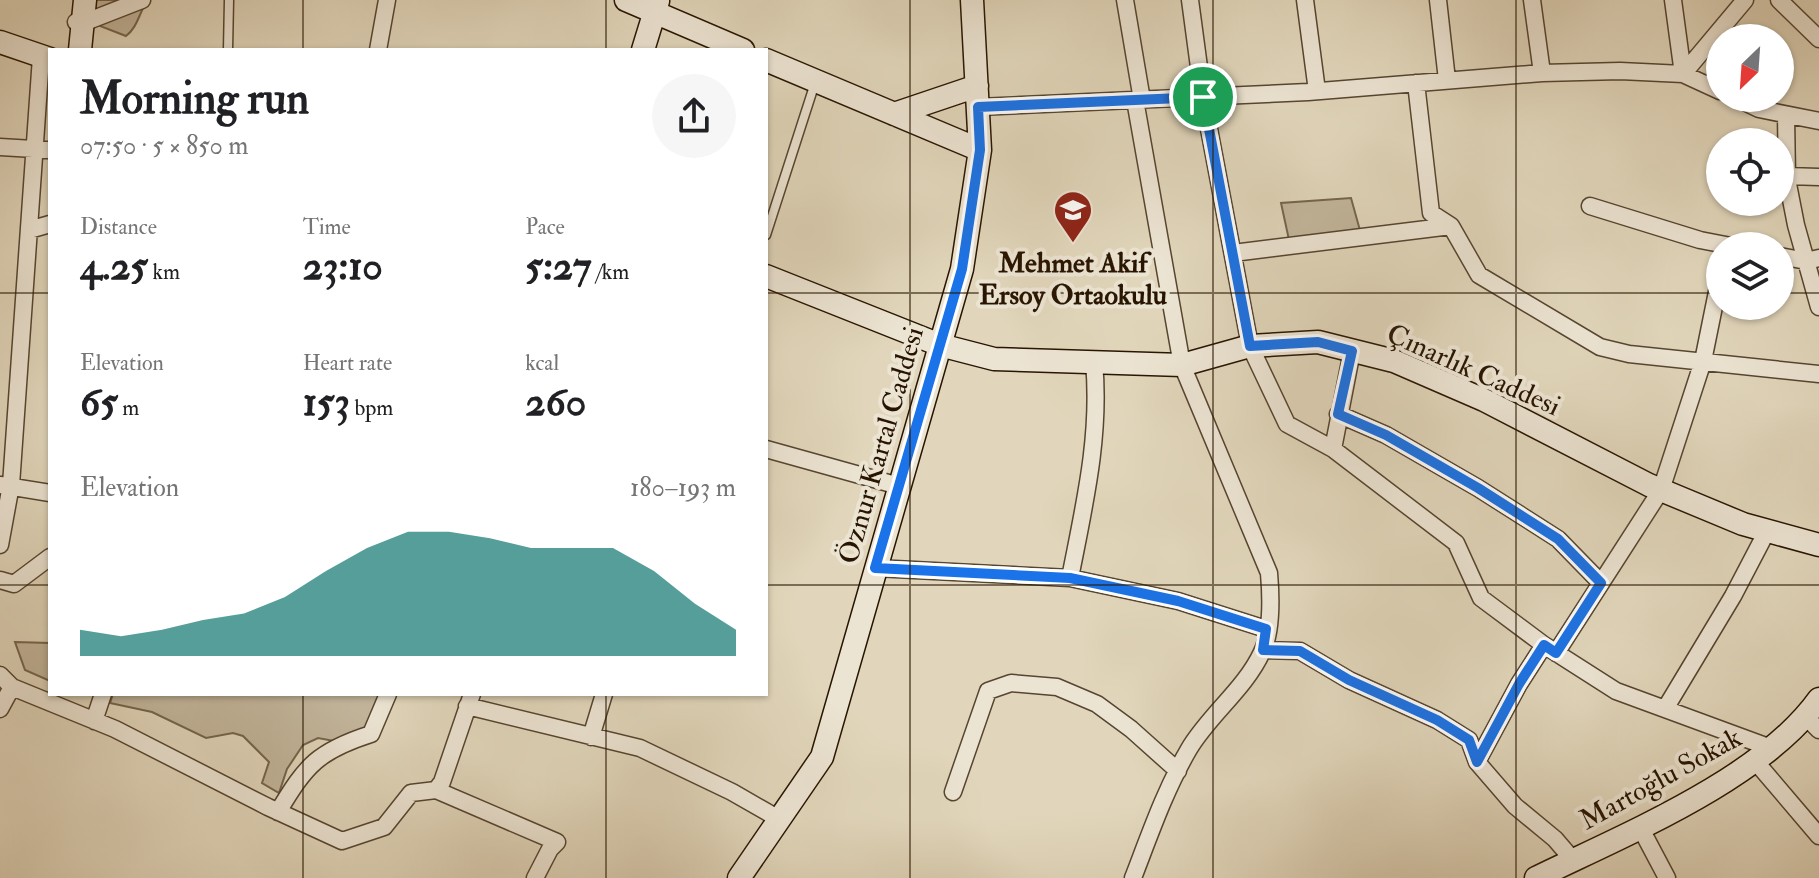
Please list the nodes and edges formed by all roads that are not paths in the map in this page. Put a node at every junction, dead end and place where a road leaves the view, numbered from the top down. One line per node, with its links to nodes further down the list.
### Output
1 (85, 0): 16 (street)
2 (142, 0): 16 (street)
3 (229, 0): 21 (lane)
4 (387, 0): 22 (street)
5 (626, 0): 15 (street)
6 (972, 0): 34 (street, Öznur Kartal Caddesi)
7 (1125, 0): 36 (street)
8 (1190, 0): 35 (street)
9 (1305, 0): 33 (street)
10 (1438, 0): 29 (street)
11 (1532, 0): 27 (street)
12 (1673, 0): 28 (street)
13 (1745, 0): 28 (street)
14 (1779, 0): 17 (street)
15 (657, 6): 23 (street); 24 (street)
16 (78, 15): 19 (street); 20 (street)
17 (1819, 39)
18 (1, 44): 25 (street)
19 (71, 48)
20 (80, 48)
21 (228, 48)
22 (378, 48)
23 (644, 48)
24 (739, 48)
25 (46, 58): 43 (street)
26 (768, 61): 30 (street)
27 (1542, 73): 28 (street); 29 (street)
28 (1683, 74): 32 (street)
29 (1447, 80): 31 (street)
30 (816, 81): 38 (street); 51 (lane)
31 (1416, 83): 33 (street); 50 (street)
32 (1706, 85)
33 (1317, 91): 35 (street)
34 (977, 96): 36 (street); 38 (street); 44 (street, Öznur Kartal Caddesi)
35 (1203, 97): 36 (street); 54 (street)
36 (1139, 100): 64 (street)
37 (1772, 112): 39 (street)
38 (894, 114): 44 (street)
39 (1786, 115): 40 (street); 41 (street)
40 (1819, 121)
41 (1786, 128)
42 (0, 147): 43 (street)
43 (42, 149): 52 (street)
44 (980, 150): 59 (street, Öznur Kartal Caddesi)
45 (1794, 176): 46 (street)
46 (1819, 177)
47 (1590, 206): 53 (street)
48 (1794, 214): 55 (street)
49 (48, 225): 52 (street)
50 (1451, 226): 54 (street); 62 (street)
51 (768, 229)
52 (29, 230): 67 (street)
53 (1706, 240)
54 (1233, 253): 60 (street)
55 (1812, 260): 57 (street)
56 (768, 277): 59 (street, Çınarlık Caddesi)
57 (1819, 307)
58 (1711, 320): 62 (street)
59 (940, 345): 63 (street, Çınarlık Caddesi); 71 (street, Öznur Kartal Caddesi)
60 (1250, 346): 61 (street, Çınarlık Caddesi); 64 (street, Çınarlık Caddesi); 68 (street)
61 (1352, 351): 66 (street); 72 (street, Çınarlık Caddesi)
62 (1703, 361): 65 (street); 72 (street)
63 (1094, 362): 64 (street, Çınarlık Caddesi); 79 (street)
64 (1182, 365): 82 (street)
65 (1819, 374)
66 (1338, 414): 68 (street); 81 (street)
67 (7, 440): 70 (street)
68 (1333, 449): 83 (street)
69 (768, 450): 71 (street)
70 (6, 485): 73 (street); 75 (street)
71 (899, 486): 78 (street, Öznur Kartal Caddesi)
72 (1661, 490): 74 (street, Çınarlık Caddesi); 81 (street)
73 (48, 493)
74 (1767, 531): 76 (street, Çınarlık Caddesi); 91 (street)
75 (0, 545)
76 (1819, 545)
77 (48, 558): 80 (street)
78 (875, 568): 79 (street); 101 (street, Öznur Kartal Caddesi)
79 (1070, 578): 82 (street)
80 (0, 580)
81 (1601, 583): 83 (street)
82 (1266, 629): 84 (street)
83 (1550, 649): 91 (street); 96 (street)
84 (1263, 650): 96 (street); 97 (street)
85 (6, 681): 90 (street); 93 (street)
86 (102, 696): 93 (street)
87 (387, 696): 100 (street)
88 (603, 696): 94 (street)
89 (470, 700): 94 (street); 98 (street)
90 (0, 709)
91 (1665, 709): 95 (street)
92 (1815, 715): 95 (street, Martoğlu Sokak)
93 (94, 721): 100 (street)
94 (591, 737): 101 (street)
95 (1764, 755): 102 (street, Martoğlu Sokak); 103 (street)
96 (1477, 762): 104 (street)
97 (1178, 771): 99 (street); 107 (street)
98 (436, 790): 100 (street); 105 (street)
99 (953, 792)
100 (278, 812)
101 (779, 819): 106 (street, Öznur Kartal Caddesi)
102 (1640, 827): 104 (street, Martoğlu Sokak); 109 (street)
103 (1819, 836)
104 (1573, 860): 108 (street, Martoğlu Sokak)
105 (535, 878)
106 (739, 878)
107 (1133, 878)
108 (1536, 878)
109 (1667, 878)

